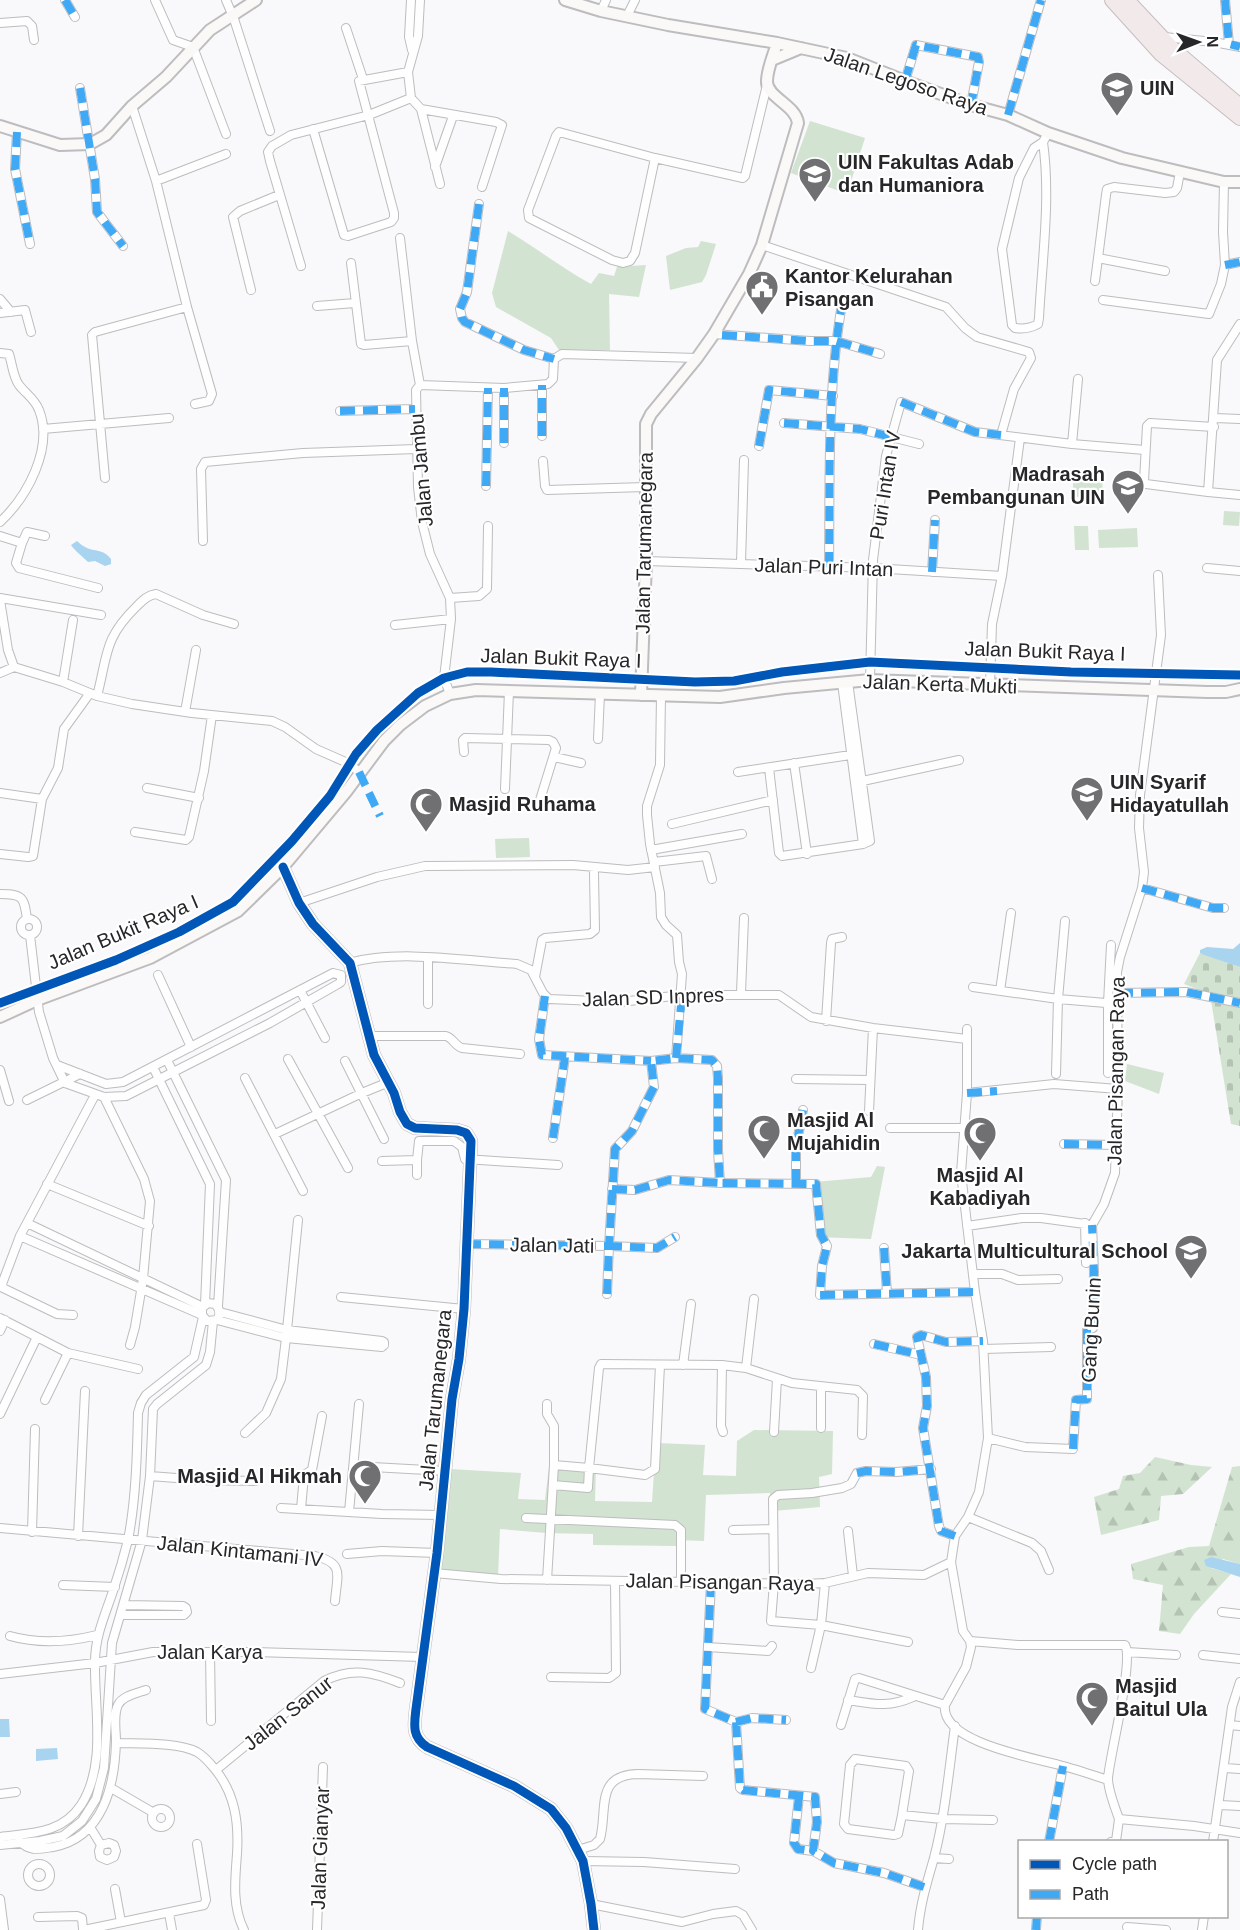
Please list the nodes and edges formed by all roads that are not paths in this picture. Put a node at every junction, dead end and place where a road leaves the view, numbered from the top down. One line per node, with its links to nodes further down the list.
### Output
1 (65, 0): 17 (street)
2 (155, 0): 25 (street)
3 (226, 0): 15 (street)
4 (256, 0): 15 (street)
5 (411, 0): 27 (street)
6 (420, 0): 27 (street)
7 (565, 0): 14 (street, Jalan Legoso Raya)
8 (606, 0): 14 (street)
9 (635, 0): 16 (street)
10 (1041, 0): 40 (street)
11 (1112, 0): 42 (highway)
12 (1127, 0): 20 (highway)
13 (1225, 0): 23 (street)
14 (601, 11): 16 (street, Jalan Legoso Raya)
15 (232, 14): 25 (street); 45 (street)
16 (627, 16): 22 (street, Jalan Legoso Raya)
17 (75, 17)
18 (0, 23): 21 (street)
19 (346, 28): 30 (street)
20 (1162, 37): 23 (street); 37 (highway)
21 (34, 40)
22 (777, 43): 26 (street, Jalan Legoso Raya); 28 (street)
23 (1229, 44): 24 (street)
24 (1240, 47)
25 (193, 48): 36 (street); 47 (street)
26 (801, 48): 28 (street); 31 (street, Jalan Legoso Raya)
27 (413, 52): 29 (street)
28 (772, 60): 33 (street)
29 (408, 72): 30 (street); 34 (street)
30 (363, 79): 39 (street)
31 (905, 81): 35 (street, Jalan Legoso Raya); 35 (street)
32 (80, 88): 49 (street)
33 (769, 88): 51 (street); 63 (street, Jalan Tarumanegara)
34 (411, 98): 38 (street); 39 (street)
35 (971, 105): 40 (street, Jalan Legoso Raya)
36 (132, 106): 49 (street); 54 (street)
37 (1240, 106)
38 (421, 109): 41 (street); 52 (street)
39 (369, 115): 44 (street); 44 (street)
40 (1008, 115): 48 (street, Jalan Legoso Raya)
41 (453, 116): 52 (street); 58 (street)
42 (1240, 118)
43 (0, 126): 46 (street)
44 (313, 129): 59 (street)
45 (270, 131)
46 (17, 132): 49 (street); 62 (street)
47 (226, 134)
48 (1045, 137): 48 (street); 53 (street, Jalan Legoso Raya)
49 (90, 144): 64 (street)
50 (226, 154): 54 (street)
51 (655, 158): 51 (street)
52 (435, 169): 57 (street)
53 (1180, 172): 55 (street, Jalan Legoso Raya); 65 (street)
54 (156, 181): 78 (street)
55 (1224, 182): 56 (street, Jalan Legoso Raya); 68 (street)
56 (1240, 182)
57 (440, 184)
58 (482, 187)
59 (279, 195): 69 (street); 72 (street)
60 (479, 204): 89 (street)
61 (400, 238): 84 (street)
62 (30, 244)
63 (762, 245): 83 (street, Jalan Tarumanegara); 106 (street)
64 (123, 246)
65 (1098, 258): 70 (street); 71 (street)
66 (1240, 262): 68 (street)
67 (351, 263): 75 (street)
68 (1225, 265): 74 (street)
69 (301, 266)
70 (1165, 271)
71 (1095, 281)
72 (251, 290)
73 (0, 299): 79 (street)
74 (1103, 300)
75 (355, 303): 77 (street); 84 (street)
76 (842, 304): 85 (street)
77 (317, 306)
78 (187, 307): 96 (street); 103 (street)
79 (11, 312): 80 (street); 82 (street)
80 (0, 313)
81 (1240, 324): 101 (street)
82 (31, 332)
83 (714, 334): 85 (street); 88 (street, Jalan Tarumanegara)
84 (412, 341): 91 (street)
85 (836, 341): 87 (street); 95 (street)
86 (0, 353): 105 (street)
87 (880, 354)
88 (697, 358): 89 (street); 120 (street, Jalan Tarumanegara)
89 (554, 359): 92 (street)
90 (1078, 379): 112 (street)
91 (420, 385): 93 (street); 97 (street, Jalan Jambu)
92 (542, 385): 94 (street); 107 (street)
93 (488, 388): 94 (street); 119 (street)
94 (504, 388): 110 (street)
95 (833, 396): 104 (street); 113 (street)
96 (195, 404)
97 (415, 410): 98 (street); 114 (street, Jalan Jambu)
98 (340, 411)
99 (169, 418): 103 (street)
100 (1240, 419): 101 (street)
101 (1214, 422): 115 (street); 121 (street)
102 (784, 423): 104 (street)
103 (99, 425): 105 (street); 118 (street)
104 (832, 426): 108 (street); 132 (street)
105 (43, 429): 124 (street)
106 (1001, 435): 108 (street, Puri Intan IV); 109 (street)
107 (542, 436)
108 (891, 437): 111 (street); 133 (street, Puri Intan IV)
109 (1020, 438): 112 (street); 138 (street)
110 (504, 443)
111 (919, 444)
112 (1072, 444): 115 (street)
113 (759, 446)
114 (416, 449): 128 (street); 140 (street, Jalan Jambu)
115 (1145, 450): 121 (street)
116 (744, 460): 131 (street)
117 (543, 461): 120 (street)
118 (105, 478)
119 (486, 486)
120 (645, 487): 130 (street, Jalan Tarumanegara)
121 (1208, 492): 122 (street)
122 (1240, 495)
123 (934, 520): 135 (street)
124 (0, 522)
125 (488, 526): 140 (street)
126 (0, 536): 129 (street)
127 (45, 536): 129 (street)
128 (203, 541)
129 (22, 543): 139 (street)
130 (646, 561): 131 (street, Jalan Puri Intan); 163 (street, Jalan Tarumanegara)
131 (741, 563): 132 (street, Jalan Puri Intan)
132 (829, 567): 133 (street, Jalan Puri Intan)
133 (873, 568): 135 (street, Jalan Puri Intan); 149 (street, Puri Intan IV)
134 (1207, 568): 136 (street)
135 (932, 572): 138 (street, Jalan Puri Intan)
136 (1240, 572)
137 (1158, 575): 155 (street, Jalan Pisangan Raya)
138 (1002, 576): 152 (street)
139 (98, 588)
140 (450, 598): 143 (street, Jalan Jambu)
141 (0, 599): 142 (street); 147 (street)
142 (101, 615)
143 (451, 619): 146 (street); 162 (street, Jalan Jambu)
144 (73, 620): 159 (street)
145 (234, 624): 170 (street)
146 (395, 625)
147 (4, 650): 151 (street)
148 (196, 650): 173 (street)
149 (870, 662): 150 (street, Jalan Bukit Raya I); 153 (street, Jalan Bukit Raya I); 157 (street, Puri Intan IV)
150 (925, 665): 152 (street, Jalan Bukit Raya I); 158 (street)
151 (14, 667): 154 (street); 159 (street)
152 (994, 668): 155 (street, Jalan Bukit Raya I); 161 (street)
153 (782, 672): 163 (street, Jalan Bukit Raya I); 164 (street)
154 (0, 673)
155 (1156, 674): 156 (street, Jalan Bukit Raya I); 165 (street, Jalan Pisangan Raya)
156 (1240, 675)
157 (870, 680): 158 (street, Jalan Kerta Mukti); 160 (street, Jalan Kerta Mukti)
158 (926, 681): 161 (street, Jalan Kerta Mukti)
159 (63, 682): 170 (street)
160 (845, 682): 164 (street, Jalan Kerta Mukti); 178 (street)
161 (993, 685): 165 (street, Jalan Kerta Mukti)
162 (447, 686): 163 (street, Jalan Bukit Raya I); 167 (street); 168 (street, Jalan Bukit Raya I); 172 (street)
163 (641, 686): 169 (street); 171 (street, Jalan Kerta Mukti)
164 (784, 688): 171 (street, Jalan Kerta Mukti)
165 (1155, 688): 166 (street, Jalan Kerta Mukti); 204 (street, Jalan Pisangan Raya)
166 (1240, 689)
167 (509, 691): 169 (street); 175 (street)
168 (418, 693): 172 (street); 183 (street, Jalan Bukit Raya I)
169 (600, 694): 176 (street)
170 (93, 695): 173 (street); 191 (street)
171 (661, 695): 197 (street)
172 (425, 706): 183 (street)
173 (185, 712): 174 (street)
174 (212, 715): 183 (street); 190 (street)
175 (507, 737): 177 (street); 179 (street); 188 (street)
176 (598, 739)
177 (464, 752)
178 (855, 754): 182 (street); 186 (street)
179 (554, 757): 181 (street); 192 (street)
180 (959, 760): 186 (street)
181 (582, 763)
182 (795, 763): 184 (street); 199 (street)
183 (354, 768): 201 (street); 215 (street, Jalan Bukit Raya I)
184 (769, 768): 185 (street); 193 (street)
185 (738, 772)
186 (858, 782): 199 (street)
187 (147, 788): 190 (street)
188 (505, 789)
189 (0, 793): 191 (street)
190 (199, 798): 195 (street)
191 (42, 799): 198 (street)
192 (540, 800)
193 (773, 800): 194 (street); 199 (street)
194 (672, 824)
195 (135, 832)
196 (742, 834): 197 (street)
197 (651, 850): 200 (street)
198 (0, 854)
199 (807, 854)
200 (654, 865): 203 (street); 206 (street); 224 (street)
201 (283, 867): 206 (street); 215 (street)
202 (594, 873): 217 (street)
203 (712, 879)
204 (1143, 888): 207 (street); 222 (street, Jalan Pisangan Raya)
205 (0, 894): 223 (street)
206 (299, 903): 214 (street)
207 (1224, 908)
208 (1011, 913): 220 (street)
209 (744, 918): 221 (street)
210 (1065, 921): 226 (street)
211 (842, 937): 236 (street)
212 (1111, 945): 229 (street)
213 (428, 958): 214 (street); 217 (street); 231 (street)
214 (350, 963): 239 (street, Jalan Tarumanegara)
215 (117, 965): 223 (street)
216 (158, 975): 242 (street)
217 (535, 977): 225 (street)
218 (973, 987): 220 (street)
219 (300, 990): 227 (street); 227 (street); 242 (street)
220 (1000, 991): 226 (street)
221 (741, 993): 224 (street, Jalan SD Inpres); 236 (street, Jalan SD Inpres)
222 (1118, 993): 230 (street); 232 (street, Jalan Pisangan Raya)
223 (36, 994): 228 (street, Jalan Bukit Raya I); 235 (street); 250 (street)
224 (682, 994): 225 (street, Jalan SD Inpres); 245 (street)
225 (545, 996): 244 (street)
226 (1058, 999): 229 (street); 256 (street)
227 (307, 1002): 240 (street); 253 (street)
228 (0, 1003)
229 (1108, 1003): 232 (street); 233 (street)
230 (1240, 1003)
231 (428, 1004)
232 (1118, 1004): 234 (street, Jalan Pisangan Raya)
233 (1108, 1014): 234 (street); 254 (street)
234 (1118, 1015): 263 (street, Jalan Pisangan Raya)
235 (0, 1017)
236 (826, 1021): 237 (street, Jalan SD Inpres)
237 (873, 1028): 241 (street, Jalan SD Inpres); 260 (street)
238 (967, 1029): 241 (street)
239 (369, 1036): 243 (street); 261 (street, Jalan Tarumanegara)
240 (325, 1038)
241 (967, 1039): 265 (street)
242 (191, 1047): 247 (street)
243 (520, 1054)
244 (566, 1057): 249 (street); 276 (street)
245 (676, 1058): 249 (street); 286 (street)
246 (288, 1059): 272 (street)
247 (167, 1060): 251 (street); 253 (street)
248 (345, 1061): 264 (street)
249 (651, 1061): 289 (street, Jalan Jati)
250 (57, 1065): 255 (street); 262 (street)
251 (153, 1066): 255 (street); 259 (street)
252 (0, 1070): 269 (street)
253 (175, 1073): 259 (street); 317 (street)
254 (1108, 1073)
255 (80, 1074): 262 (street)
256 (1056, 1074)
257 (245, 1078): 275 (street)
258 (796, 1079): 260 (street)
259 (160, 1080): 267 (street); 315 (street)
260 (870, 1080): 271 (street)
261 (389, 1082): 264 (street); 280 (street, Jalan Tarumanegara)
262 (65, 1083): 266 (street); 268 (street)
263 (1118, 1089): 265 (street); 279 (street, Jalan Pisangan Raya)
264 (362, 1093): 272 (street); 277 (street)
265 (967, 1093): 274 (street)
266 (95, 1095): 267 (street); 287 (street)
267 (104, 1098): 294 (street)
268 (27, 1100)
269 (9, 1101)
270 (803, 1110): 288 (street)
271 (869, 1111)
272 (318, 1114): 275 (street); 284 (street)
273 (890, 1128): 274 (street)
274 (963, 1128): 295 (street)
275 (275, 1134): 290 (street)
276 (553, 1138)
277 (384, 1139)
278 (1064, 1144): 279 (street)
279 (1116, 1145): 293 (street, Jalan Pisangan Raya)
280 (472, 1159): 281 (street); 283 (street); 298 (street, Jalan Tarumanegara)
281 (417, 1160): 282 (street); 285 (street)
282 (382, 1161)
283 (558, 1165)
284 (348, 1168)
285 (417, 1175)
286 (720, 1183): 288 (street); 289 (street)
287 (47, 1184): 292 (street); 294 (street)
288 (796, 1184): 309 (street)
289 (612, 1189): 299 (street, Jalan Jati)
290 (303, 1191)
291 (298, 1220): 320 (street)
292 (27, 1223): 296 (street); 300 (street)
293 (1089, 1224): 295 (street); 303 (street); 349 (street, Gang Bunin)
294 (149, 1226): 305 (street)
295 (967, 1226): 304 (street)
296 (20, 1236): 302 (street); 316 (street)
297 (675, 1237): 299 (street)
298 (466, 1244): 299 (street, Jalan Jati); 314 (street, Jalan Tarumanegara)
299 (609, 1246): 310 (street)
300 (77, 1247): 302 (street); 305 (street)
301 (884, 1248): 309 (street)
302 (71, 1258): 307 (street)
303 (1086, 1263)
304 (973, 1274): 306 (street); 308 (street)
305 (143, 1279): 307 (street); 315 (street)
306 (1058, 1279)
307 (142, 1289): 315 (street); 323 (street)
308 (975, 1292): 309 (street); 324 (street)
309 (887, 1293)
310 (607, 1294)
311 (340, 1297): 314 (street)
312 (754, 1299): 331 (street)
313 (691, 1304): 329 (street)
314 (464, 1309): 354 (street, Jalan Tarumanegara)
315 (203, 1311): 317 (street); 317 (street); 336 (street)
316 (73, 1315)
317 (217, 1315): 320 (street); 338 (street)
318 (2, 1319): 319 (street); 321 (street)
319 (0, 1331)
320 (287, 1334): 320 (street); 347 (street)
321 (37, 1337): 326 (street); 341 (street)
322 (874, 1344): 327 (street)
323 (130, 1345)
324 (984, 1345): 325 (street); 327 (street); 349 (street)
325 (1051, 1347)
326 (68, 1353): 332 (street); 337 (street)
327 (921, 1355): 353 (street)
328 (660, 1365): 329 (street); 352 (street); 352 (street)
329 (683, 1365): 330 (street)
330 (722, 1365): 331 (street); 345 (street)
331 (746, 1368): 333 (street)
332 (138, 1369)
333 (777, 1379): 334 (street); 346 (street)
334 (821, 1387): 343 (street); 348 (street)
335 (85, 1391): 370 (street)
336 (146, 1395): 338 (street); 372 (street)
337 (45, 1400)
338 (157, 1404): 355 (street)
339 (359, 1404): 351 (street)
340 (547, 1404): 350 (street)
341 (0, 1414)
342 (321, 1416): 359 (street)
343 (820, 1428)
344 (35, 1430): 369 (street)
345 (723, 1431)
346 (774, 1432)
347 (245, 1433)
348 (862, 1435)
349 (988, 1438): 362 (street)
350 (554, 1465): 352 (street); 357 (street)
351 (354, 1466): 354 (street); 360 (street)
352 (589, 1468): 357 (street)
353 (931, 1469): 366 (street); 371 (street)
354 (445, 1470): 361 (street, Jalan Tarumanegara)
355 (150, 1476): 356 (street); 373 (street)
356 (256, 1481)
357 (553, 1487): 364 (street)
358 (281, 1508): 359 (street)
359 (301, 1509): 360 (street)
360 (349, 1512): 361 (street)
361 (441, 1515): 374 (street, Jalan Tarumanegara)
362 (968, 1517): 371 (street); 377 (street)
363 (525, 1518): 364 (street)
364 (551, 1518): 380 (street); 382 (street)
365 (0, 1528): 369 (street)
366 (772, 1529): 367 (street); 384 (street)
367 (733, 1530)
368 (848, 1531): 379 (street)
369 (32, 1532): 370 (street)
370 (78, 1536): 372 (street)
371 (955, 1536): 376 (street)
372 (128, 1539): 373 (street); 387 (street)
373 (142, 1540): 388 (street, Jalan Kintamani IV); 389 (street)
374 (437, 1553): 375 (street); 378 (street, Jalan Tarumanegara)
375 (347, 1554)
376 (951, 1562): 379 (street, Jalan Pisangan Raya); 396 (street)
377 (1049, 1570)
378 (434, 1573): 380 (street, Jalan Pisangan Raya); 404 (street, Jalan Tarumanegara)
379 (853, 1576): 385 (street, Jalan Pisangan Raya)
380 (547, 1580): 381 (street, Jalan Pisangan Raya)
381 (615, 1581): 382 (street, Jalan Pisangan Raya); 410 (street)
382 (681, 1581): 383 (street, Jalan Pisangan Raya)
383 (711, 1582): 384 (street, Jalan Pisangan Raya); 399 (street)
384 (774, 1583): 385 (street, Jalan Pisangan Raya); 393 (street)
385 (825, 1583): 393 (street)
386 (63, 1585): 387 (street)
387 (115, 1587): 394 (street)
388 (335, 1601)
389 (124, 1605): 392 (street); 392 (street)
390 (1222, 1612): 391 (street)
391 (1240, 1614)
392 (122, 1615): 406 (street)
393 (821, 1625): 397 (street); 408 (street)
394 (97, 1635): 395 (street); 407 (street)
395 (10, 1636)
396 (970, 1641): 401 (street); 416 (street)
397 (908, 1642)
398 (772, 1646): 399 (street)
399 (708, 1647): 419 (street)
400 (210, 1652): 404 (street, Jalan Karya); 406 (street, Jalan Karya); 418 (street)
401 (1127, 1652): 402 (street); 431 (street)
402 (1176, 1655)
403 (1203, 1655): 405 (street)
404 (422, 1657): 456 (street, Jalan Tarumanegara)
405 (1240, 1659)
406 (110, 1660): 407 (street, Jalan Karya); 451 (street)
407 (94, 1663): 409 (street, Jalan Karya); 446 (street)
408 (812, 1668)
409 (0, 1674)
410 (551, 1677)
411 (1240, 1682): 421 (street)
412 (400, 1683): 429 (street, Jalan Sanur)
413 (146, 1690): 424 (street)
414 (914, 1696): 415 (street); 415 (street); 416 (street)
415 (848, 1700): 420 (street)
416 (945, 1705): 422 (street)
417 (786, 1720): 419 (street)
418 (211, 1721)
419 (736, 1722): 435 (street)
420 (841, 1725)
421 (1230, 1725): 423 (street); 427 (street)
422 (955, 1726): 425 (street); 440 (street)
423 (1240, 1726)
424 (116, 1743): 429 (street); 432 (street)
425 (1063, 1766): 431 (street); 448 (street)
426 (323, 1767): 476 (street, Jalan Gianyar)
427 (1225, 1768): 428 (street); 436 (street)
428 (1240, 1769)
429 (216, 1770): 475 (street)
430 (703, 1776): 456 (street)
431 (1108, 1780): 441 (street)
432 (111, 1788): 438 (street); 443 (street)
433 (16, 1792): 434 (street)
434 (0, 1794)
435 (799, 1796): 457 (street); 457 (street)
436 (1220, 1805): 437 (street); 444 (street)
437 (1240, 1806)
438 (154, 1812)
439 (902, 1815): 439 (street); 440 (street)
440 (942, 1819): 442 (street); 458 (street)
441 (1119, 1819): 444 (street); 449 (street)
442 (993, 1820)
443 (90, 1827): 453 (street); 455 (street)
444 (1215, 1830): 445 (street); 450 (street)
445 (1240, 1833)
446 (14, 1835): 447 (street); 451 (street)
447 (0, 1837)
448 (1049, 1840)
449 (1116, 1840)
450 (1213, 1840)
451 (21, 1843): 452 (street); 455 (street)
452 (0, 1845)
453 (101, 1845)
454 (197, 1845): 467 (street)
455 (36, 1850): 461 (street)
456 (578, 1850): 460 (street, Jalan Tarumanegara)
457 (813, 1851): 463 (street)
458 (934, 1858): 459 (street); 463 (street)
459 (949, 1859)
460 (583, 1861): 462 (street); 466 (street, Jalan Tarumanegara)
461 (40, 1864)
462 (735, 1869)
463 (924, 1887): 479 (street)
464 (115, 1889): 469 (street)
465 (0, 1899): 472 (street)
466 (591, 1904): 470 (street); 477 (street, Jalan Tarumanegara)
467 (168, 1912): 469 (street); 474 (street)
468 (38, 1917): 473 (street)
469 (124, 1925): 473 (street)
470 (685, 1926): 478 (street)
471 (1127, 1927): 480 (street)
472 (4, 1930)
473 (83, 1930)
474 (171, 1930)
475 (244, 1930)
476 (316, 1930)
477 (594, 1930)
478 (752, 1930)
479 (918, 1930)
480 (1166, 1930)

